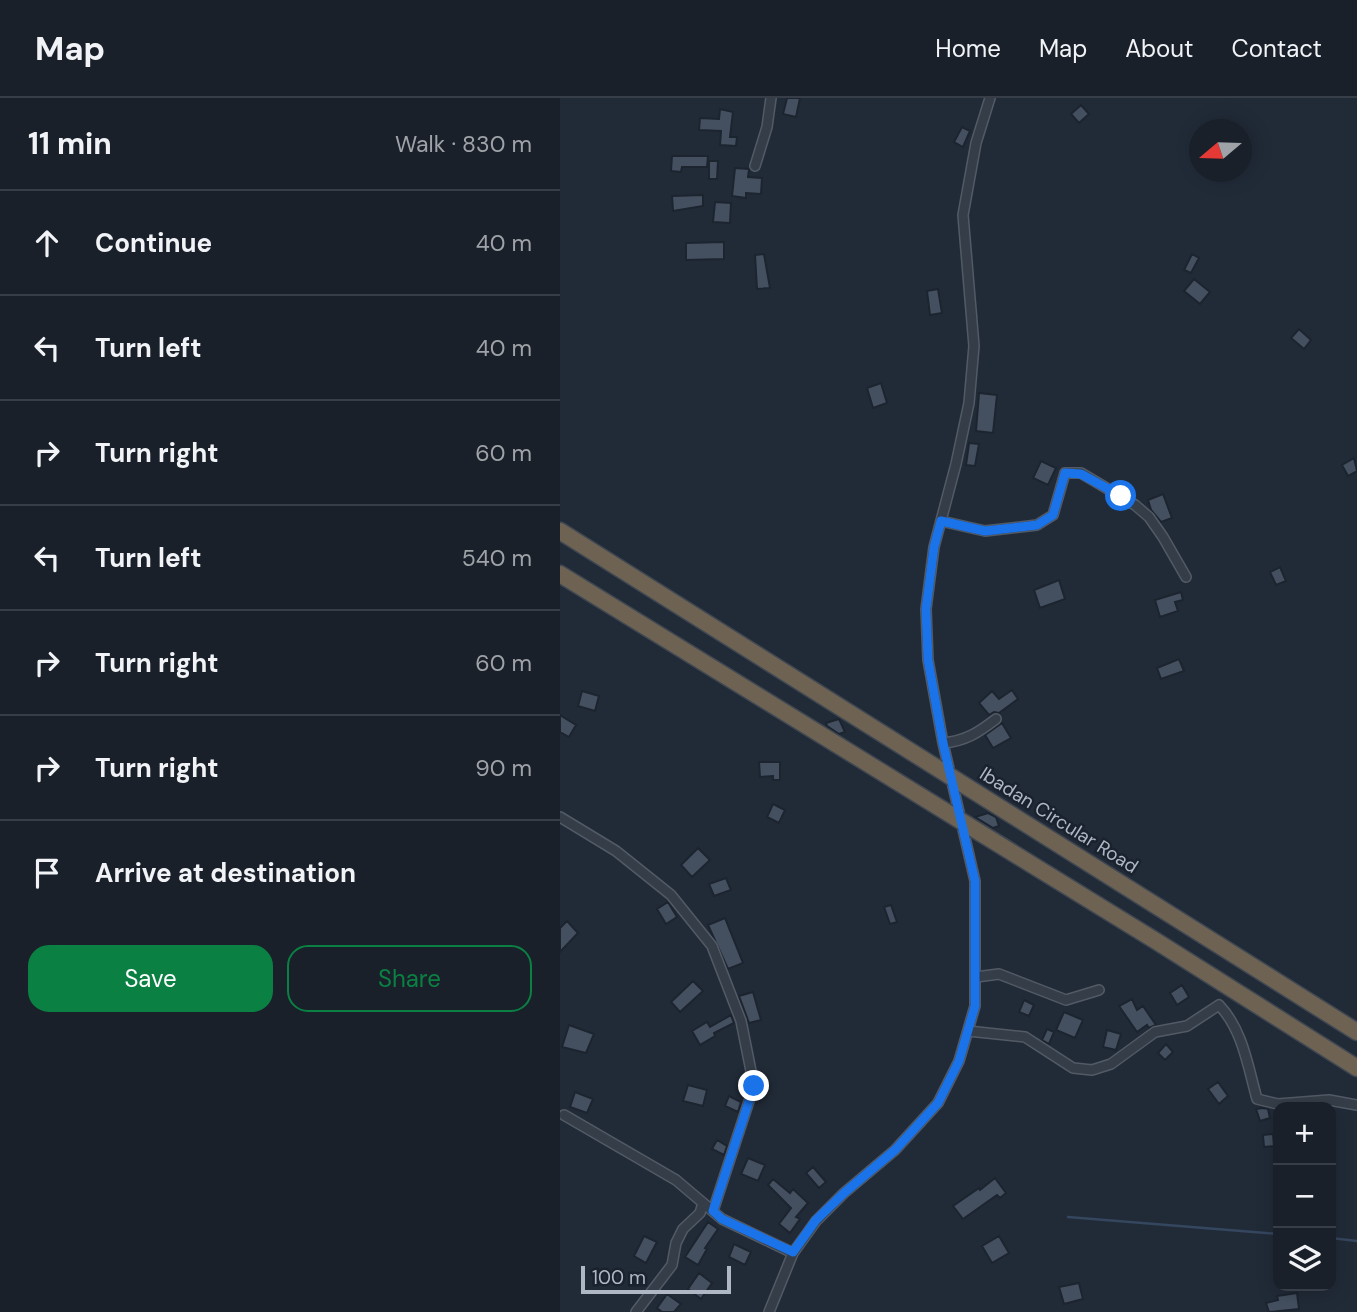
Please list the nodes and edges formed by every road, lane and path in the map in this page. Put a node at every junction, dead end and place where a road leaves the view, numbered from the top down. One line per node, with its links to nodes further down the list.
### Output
1 (771, 98): 3 (street)
2 (990, 98): 4 (street)
3 (755, 166)
4 (941, 521): 7 (street); 9 (street)
5 (560, 531): 14 (highway, Ibadan Circular Road)
6 (560, 574): 15 (highway)
7 (1185, 578)
8 (996, 719): 9 (street)
9 (943, 743): 11 (street)
10 (560, 817): 19 (street)
11 (975, 977): 12 (street); 13 (street)
12 (1099, 990)
13 (968, 1031): 16 (street); 20 (street)
14 (1357, 1032)
15 (1357, 1068)
16 (1357, 1105)
17 (564, 1115): 18 (street)
18 (703, 1203): 19 (street); 21 (street)
19 (713, 1211): 20 (street)
20 (793, 1252): 22 (street)
21 (636, 1312)
22 (769, 1312)

